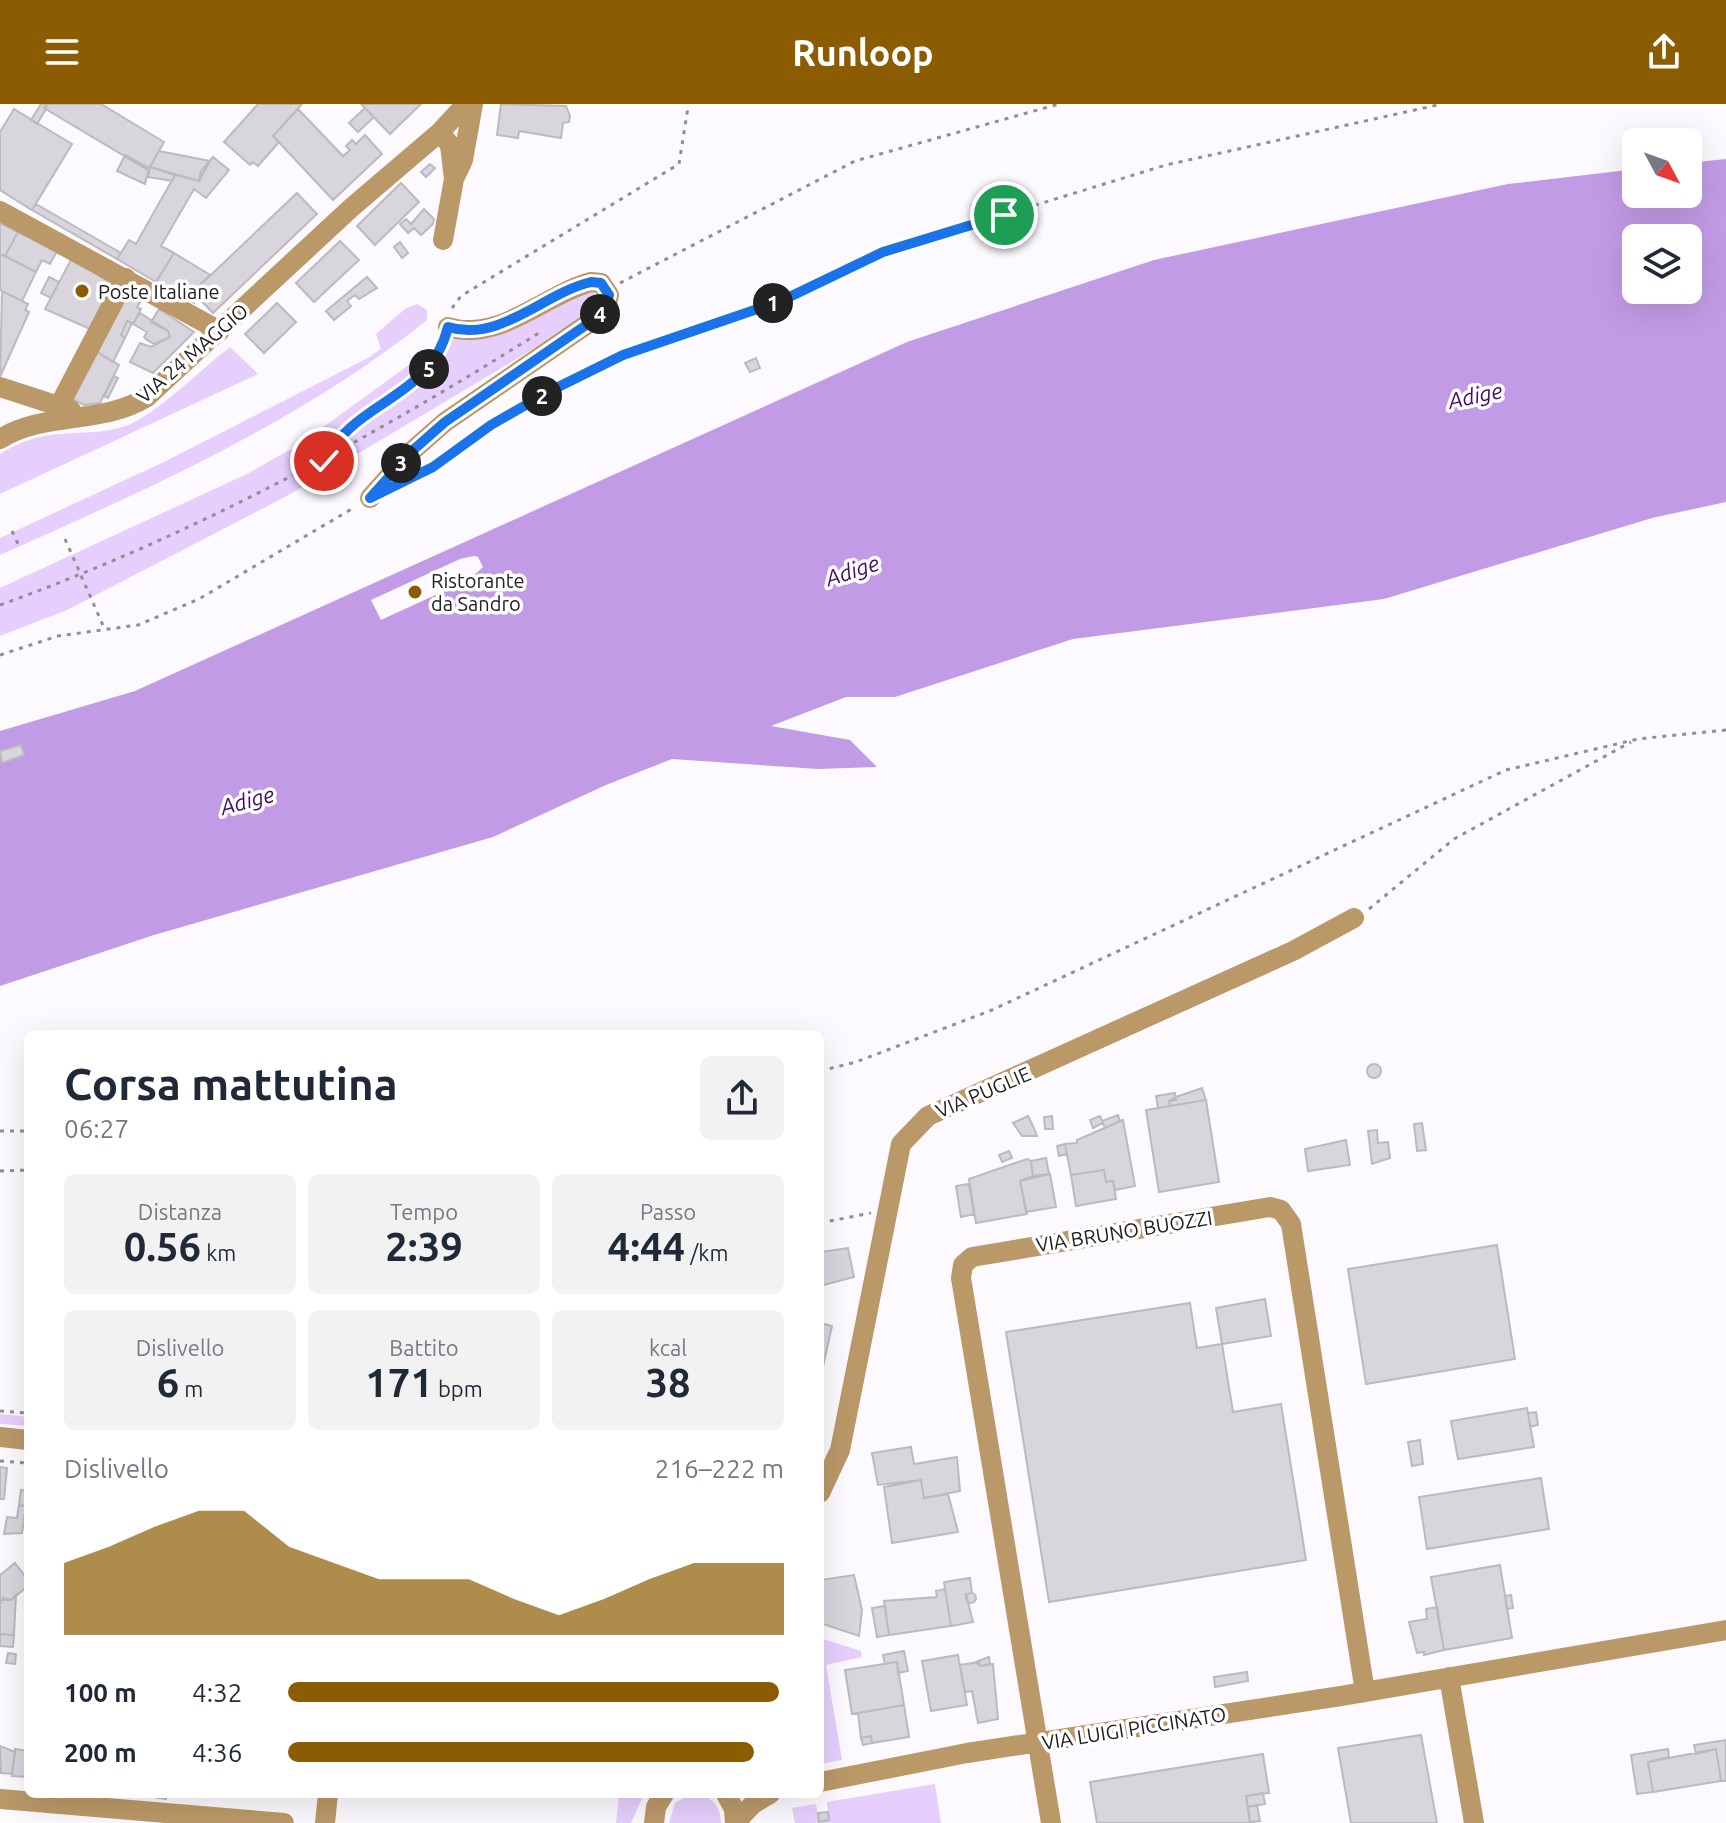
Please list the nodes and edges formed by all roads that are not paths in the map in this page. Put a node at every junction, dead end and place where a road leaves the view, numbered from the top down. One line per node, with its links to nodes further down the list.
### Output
1 (449, 104): 6 (street, VIA 24 MAGGIO)
2 (466, 104): 4 (street, VIA 24 MAGGIO)
3 (473, 104): 5 (street)
4 (440, 132): 5 (street); 6 (street, VIA 24 MAGGIO)
5 (454, 179): 8 (street)
6 (351, 208): 11 (street, VIA 24 MAGGIO)
7 (0, 211): 9 (street)
8 (443, 240)
9 (126, 278): 11 (street); 14 (street)
10 (448, 327): 17 (street)
11 (220, 331): 15 (street, VIA 24 MAGGIO)
12 (0, 387): 13 (street)
13 (39, 399): 14 (street); 16 (street)
14 (59, 406): 15 (street)
15 (107, 415): 16 (street, VIA 24 MAGGIO)
16 (3, 429)
17 (370, 498)
18 (1354, 918): 21 (street, VIA PUGLIE)
19 (0, 1437): 20 (street)
20 (24, 1440)
21 (824, 1484)
22 (1726, 1630): 23 (street, VIA LUIGI PICCINATO)
23 (1449, 1677): 24 (street, VIA LUIGI PICCINATO); 38 (street)
24 (1365, 1692): 25 (street, VIA LUIGI PICCINATO); 25 (street, VIA BRUNO BUOZZI)
25 (1036, 1743): 26 (street, VIA LUIGI PICCINATO); 37 (street)
26 (824, 1781)
27 (328, 1798): 36 (street)
28 (662, 1798): 33 (street)
29 (727, 1798): 34 (street)
30 (763, 1798): 34 (street)
31 (0, 1799): 32 (street)
32 (124, 1810): 35 (street)
33 (653, 1820)
34 (736, 1822)
35 (284, 1823)
36 (325, 1823)
37 (1051, 1823)
38 (1474, 1823)

